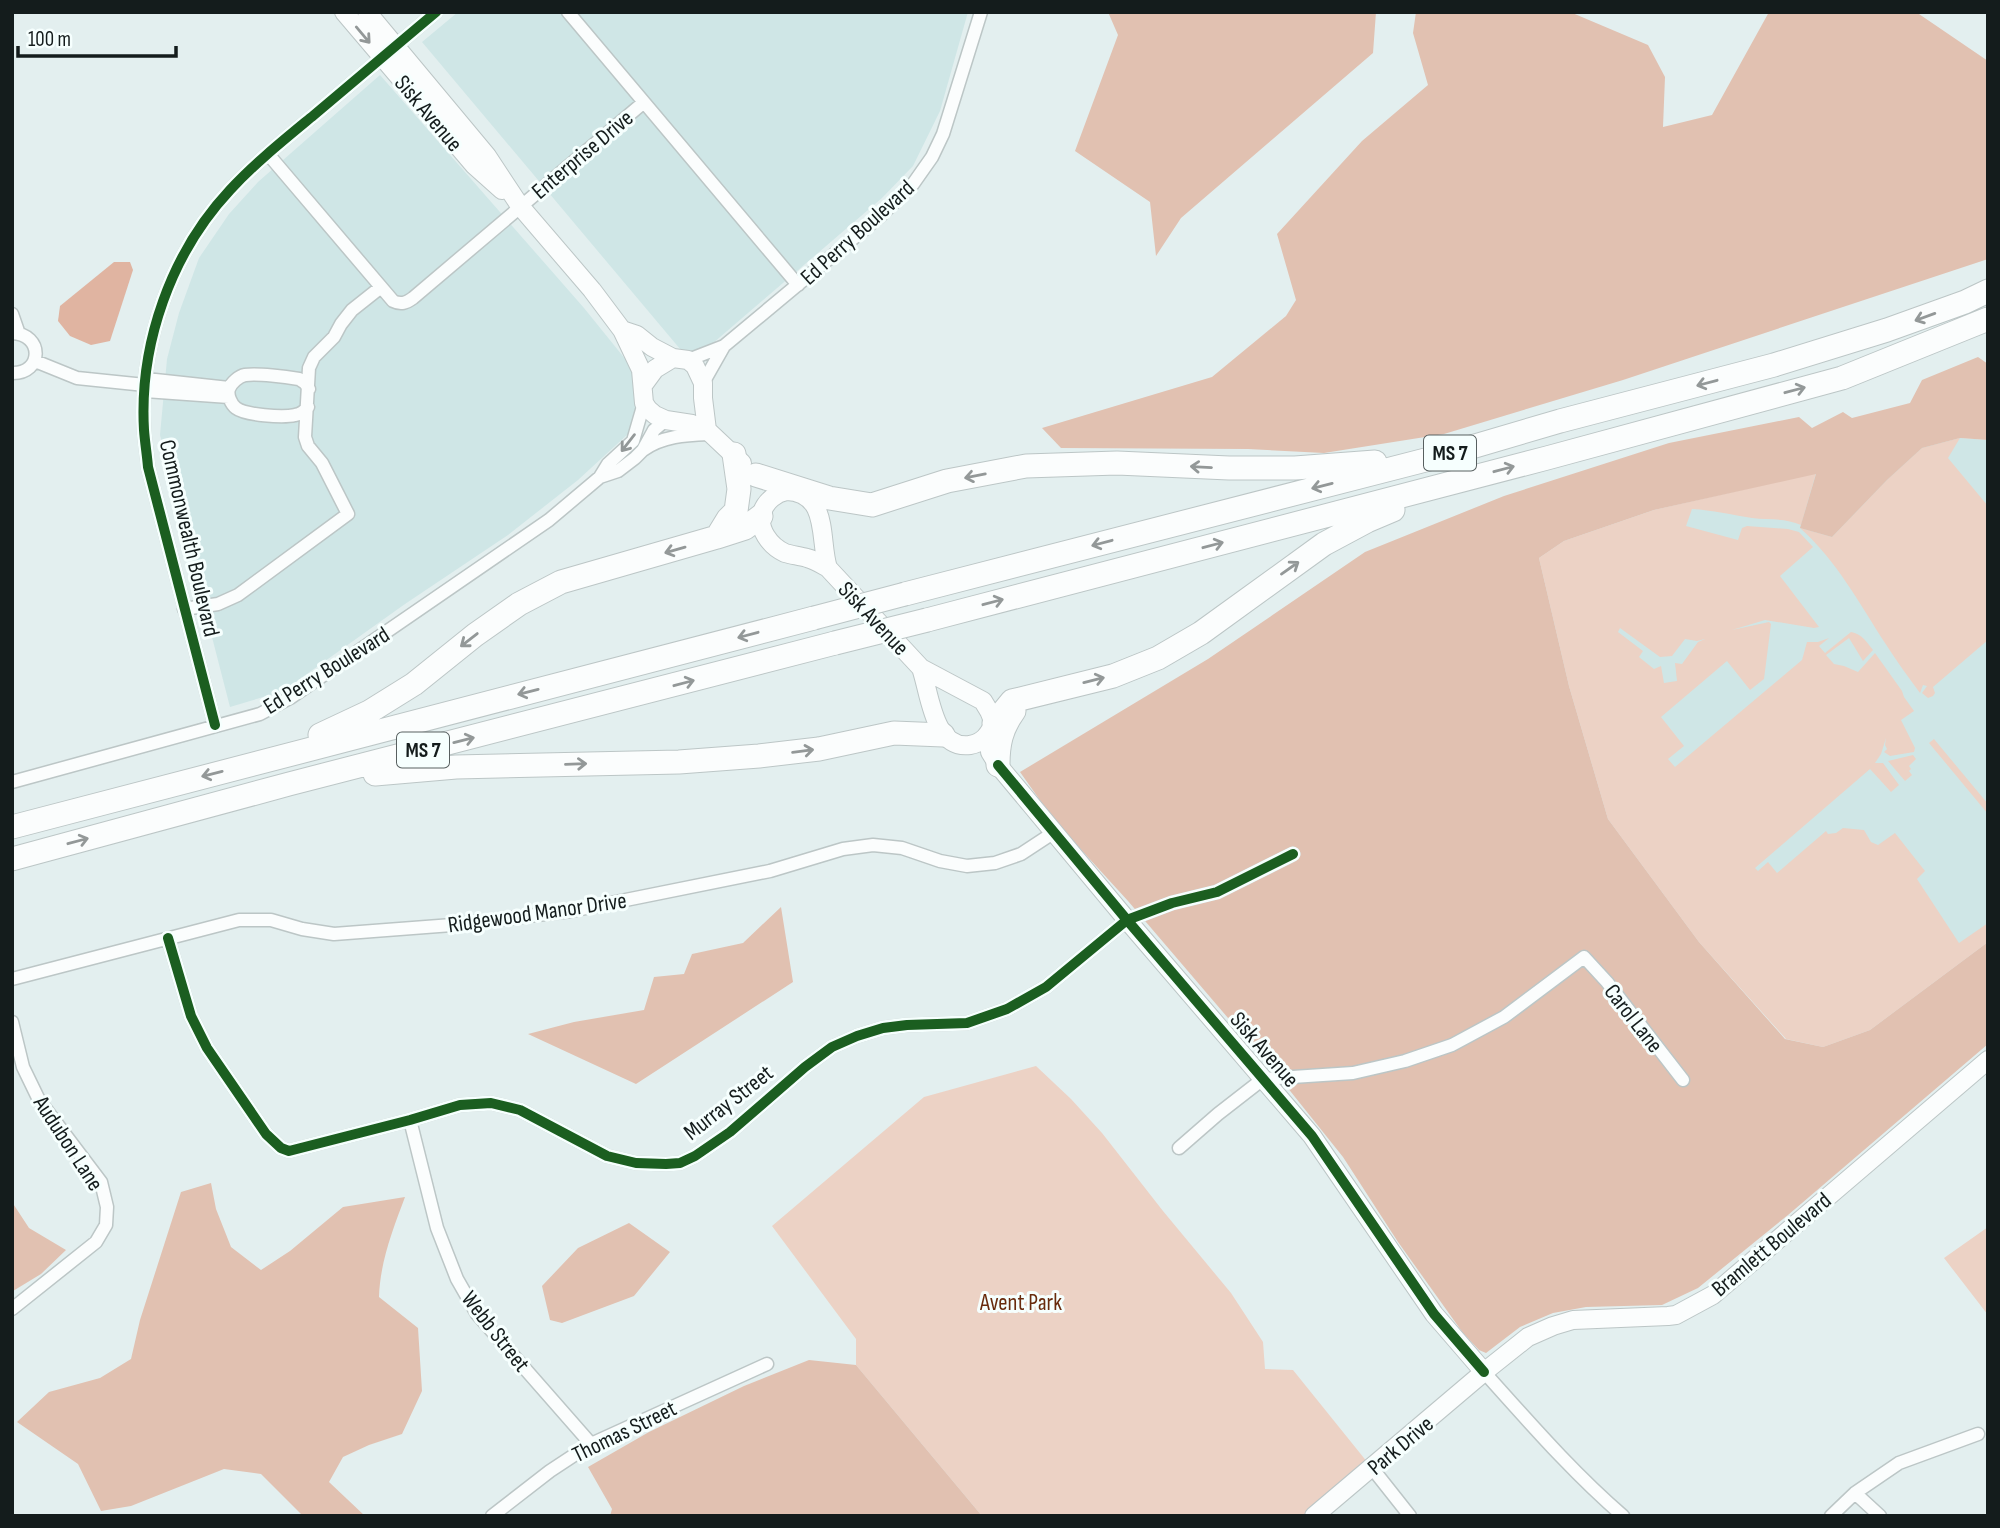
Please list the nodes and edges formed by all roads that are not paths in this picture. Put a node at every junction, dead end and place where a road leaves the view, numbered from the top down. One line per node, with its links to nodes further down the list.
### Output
1 (344, 12): 6 (street, Sisk Avenue, one-way to 6)
2 (366, 12): 6 (street, Sisk Avenue)
3 (436, 12): 6 (street, Commonwealth Boulevard)
4 (568, 12): 7 (street)
5 (981, 12): 10 (street, Ed Perry Boulevard)
6 (388, 52): 8 (street, Commonwealth Boulevard); 9 (street, Sisk Avenue)
7 (643, 103): 9 (street, Enterprise Drive); 10 (street)
8 (268, 154): 11 (street); 22 (street, Commonwealth Boulevard)
9 (520, 206): 11 (street, Enterprise Drive); 15 (street, Sisk Avenue)
10 (798, 285): 17 (street, Ed Perry Boulevard)
11 (380, 287): 23 (street)
12 (1988, 291): 31 (highway, MS 7, one-way to 31)
13 (12, 314): 16 (street)
14 (1988, 319): 34 (highway, MS 7, one-way to 14)
15 (622, 330): 18 (street, Sisk Avenue); 21 (street, Sisk Avenue)
16 (16, 333): 19 (street)
17 (724, 346): 18 (street, Ed Perry Boulevard); 24 (street, Ed Perry Boulevard)
18 (680, 359): 21 (street); 24 (street, Sisk Avenue)
19 (35, 360): 20 (street); 22 (street)
20 (12, 373)
21 (644, 384): 26 (street, Sisk Avenue)
22 (145, 385): 25 (street); 40 (street, Commonwealth Boulevard)
23 (309, 389): 25 (street); 27 (street)
24 (703, 390): 28 (street); 29 (street, Sisk Avenue)
25 (229, 392): 27 (street)
26 (644, 403): 28 (street); 33 (street, one-way to 33)
27 (308, 407): 40 (street)
28 (671, 421): 29 (street); 30 (street)
29 (709, 432): 30 (street); 32 (street)
30 (643, 450): 33 (street)
31 (1441, 456): 37 (highway, one-way to 37); 47 (highway, MS 7, one-way to 47, bridge)
32 (745, 465): 35 (street); 37 (highway); 38 (highway)
33 (600, 477): 43 (street, Ed Perry Boulevard)
34 (1463, 480): 42 (highway, one-way to 34); 50 (highway, MS 7, one-way to 34, bridge)
35 (770, 504): 36 (street); 38 (highway); 39 (street, Sisk Avenue)
36 (813, 504): 37 (highway); 39 (street, Sisk Avenue)
37 (872, 505)
38 (717, 537): 47 (highway, one-way to 47)
39 (828, 568): 41 (street, Sisk Avenue)
40 (184, 609): 43 (street, Commonwealth Boulevard)
41 (921, 668): 44 (street, Sisk Avenue); 45 (street, Sisk Avenue)
42 (1028, 697): 44 (highway); 48 (highway)
43 (215, 725): 49 (street, Ed Perry Boulevard)
44 (992, 728): 46 (street); 48 (street, Sisk Avenue)
45 (943, 735): 46 (street, Sisk Avenue); 50 (highway, one-way to 45)
46 (967, 746): 48 (street, Sisk Avenue)
47 (251, 764): 51 (highway, MS 7, one-way to 51)
48 (998, 765): 52 (street, Sisk Avenue)
49 (12, 782)
50 (289, 784): 54 (highway, MS 7, one-way to 50)
51 (12, 827)
52 (1053, 833): 55 (street, Sisk Avenue); 56 (street, Ridgewood Manor Drive)
53 (1293, 854): 55 (street, Murray Street)
54 (12, 859)
55 (1127, 920): 60 (street, Sisk Avenue); 62 (street, Murray Street)
56 (168, 938): 57 (street, Ridgewood Manor Drive); 62 (street, Murray Street)
57 (12, 979)
58 (12, 1022): 64 (street, Audubon Lane)
59 (1988, 1060): 66 (street, Bramlett Boulevard)
60 (1263, 1079): 61 (street, Carol Lane); 63 (street); 66 (street, Sisk Avenue)
61 (1683, 1080)
62 (410, 1120): 68 (street, Webb Street)
63 (1179, 1148)
64 (12, 1309)
65 (767, 1364): 68 (street, Thomas Street)
66 (1484, 1372): 69 (street, Park Drive); 74 (street, Sisk Avenue)
67 (1978, 1434): 70 (street)
68 (591, 1444): 71 (street, Thomas Street)
69 (1371, 1468): 72 (street, Park Drive); 73 (street)
70 (1855, 1493): 75 (street); 76 (street)
71 (492, 1516)
72 (1314, 1516)
73 (1410, 1516)
74 (1623, 1516)
75 (1831, 1516)
76 (1880, 1516)

